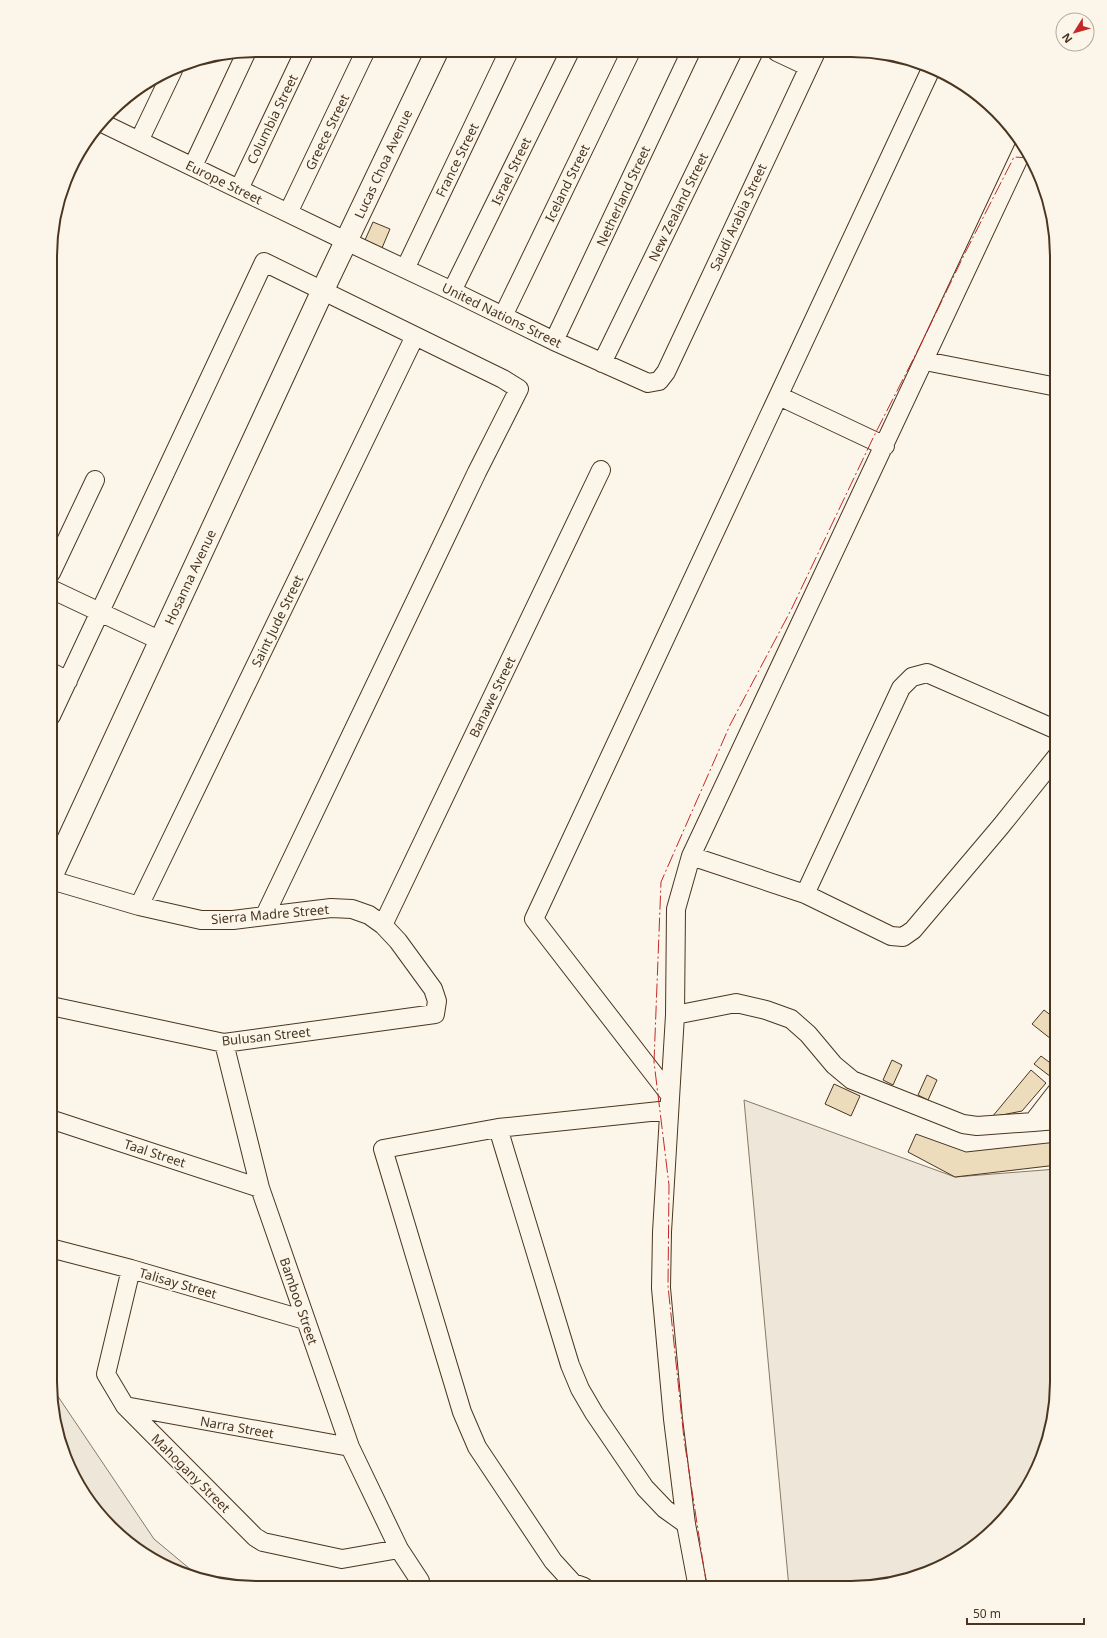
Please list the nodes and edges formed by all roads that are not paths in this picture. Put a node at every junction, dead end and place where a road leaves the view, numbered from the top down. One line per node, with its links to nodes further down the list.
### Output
1 (244, 57): 17 (street)
2 (303, 57): 18 (street, Columbia Street)
3 (363, 57): 19 (street, Greece Street)
4 (434, 57): 20 (main road, Lucas Choa Avenue)
5 (506, 57): 21 (street, France Street)
6 (567, 57): 23 (street, Israel Street)
7 (628, 57): 24 (street, Iceland Street)
8 (688, 57): 26 (street, Netherland Street)
9 (751, 57): 28 (street, New Zealand Street)
10 (802, 57): 11 (street)
11 (812, 59): 29 (street, Saudi Arabia Street)
12 (929, 73): 31 (street)
13 (170, 76): 15 (street)
14 (106, 125): 15 (street, Europe Street)
15 (139, 141): 17 (street, Europe Street)
16 (1021, 153): 27 (street)
17 (193, 166): 18 (street, Europe Street)
18 (239, 189): 19 (street, Europe Street)
19 (288, 213): 20 (street, Europe Street)
20 (346, 241): 21 (street, United Nations Street); 22 (main road, Lucas Choa Avenue)
21 (405, 269): 23 (street, United Nations Street)
22 (325, 284): 25 (street); 37 (street); 38 (main road, Hosanna Avenue)
23 (452, 291): 24 (street, United Nations Street)
24 (503, 316): 26 (street, United Nations Street)
25 (415, 336): 48 (street, Saint Jude Street); 49 (street)
26 (554, 341): 28 (street, United Nations Street)
27 (924, 361): 30 (street); 32 (street)
28 (602, 363): 29 (street, United Nations Street)
29 (659, 381)
30 (1050, 386)
31 (778, 396): 32 (street); 56 (street)
32 (885, 446): 44 (street)
33 (601, 470): 50 (street, Banawe Street)
34 (95, 480): 35 (street)
35 (57, 561)
36 (57, 592): 37 (street)
37 (101, 612): 38 (street); 40 (street)
38 (161, 641): 45 (main road, Hosanna Avenue)
39 (57, 675): 40 (street)
40 (68, 681): 41 (street)
41 (57, 704)
42 (1050, 727): 47 (street)
43 (1050, 765): 47 (street)
44 (691, 856): 47 (street); 53 (street)
45 (57, 866)
46 (57, 881): 48 (street, Sierra Madre Street)
47 (805, 894)
48 (139, 906): 49 (street, Sierra Madre Street)
49 (265, 915): 50 (street, Sierra Madre Street)
50 (383, 925): 52 (street, Sierra Madre Street)
51 (57, 1007): 54 (street, Bulusan Street)
52 (436, 1014): 54 (street, Bulusan Street)
53 (675, 1015): 56 (street); 59 (street)
54 (224, 1043): 61 (street, Bamboo Street)
55 (1050, 1100): 59 (street)
56 (670, 1103): 60 (street); 67 (street)
57 (57, 1121): 61 (street, Taal Street)
58 (1050, 1121): 59 (street)
59 (1033, 1122)
60 (498, 1128): 67 (street); 70 (street)
61 (260, 1188): 64 (street, Bamboo Street)
62 (57, 1250): 63 (street, Talisay Street)
63 (131, 1269): 64 (street, Talisay Street); 65 (street, Mahogany Street)
64 (305, 1320): 66 (street, Bamboo Street)
65 (125, 1406): 66 (street, Narra Street); 68 (street, Mahogany Street)
66 (350, 1447): 68 (street, Bamboo Street)
67 (686, 1524): 71 (street)
68 (399, 1549): 69 (street, Bamboo Street)
69 (420, 1581)
70 (571, 1581)
71 (697, 1581)

